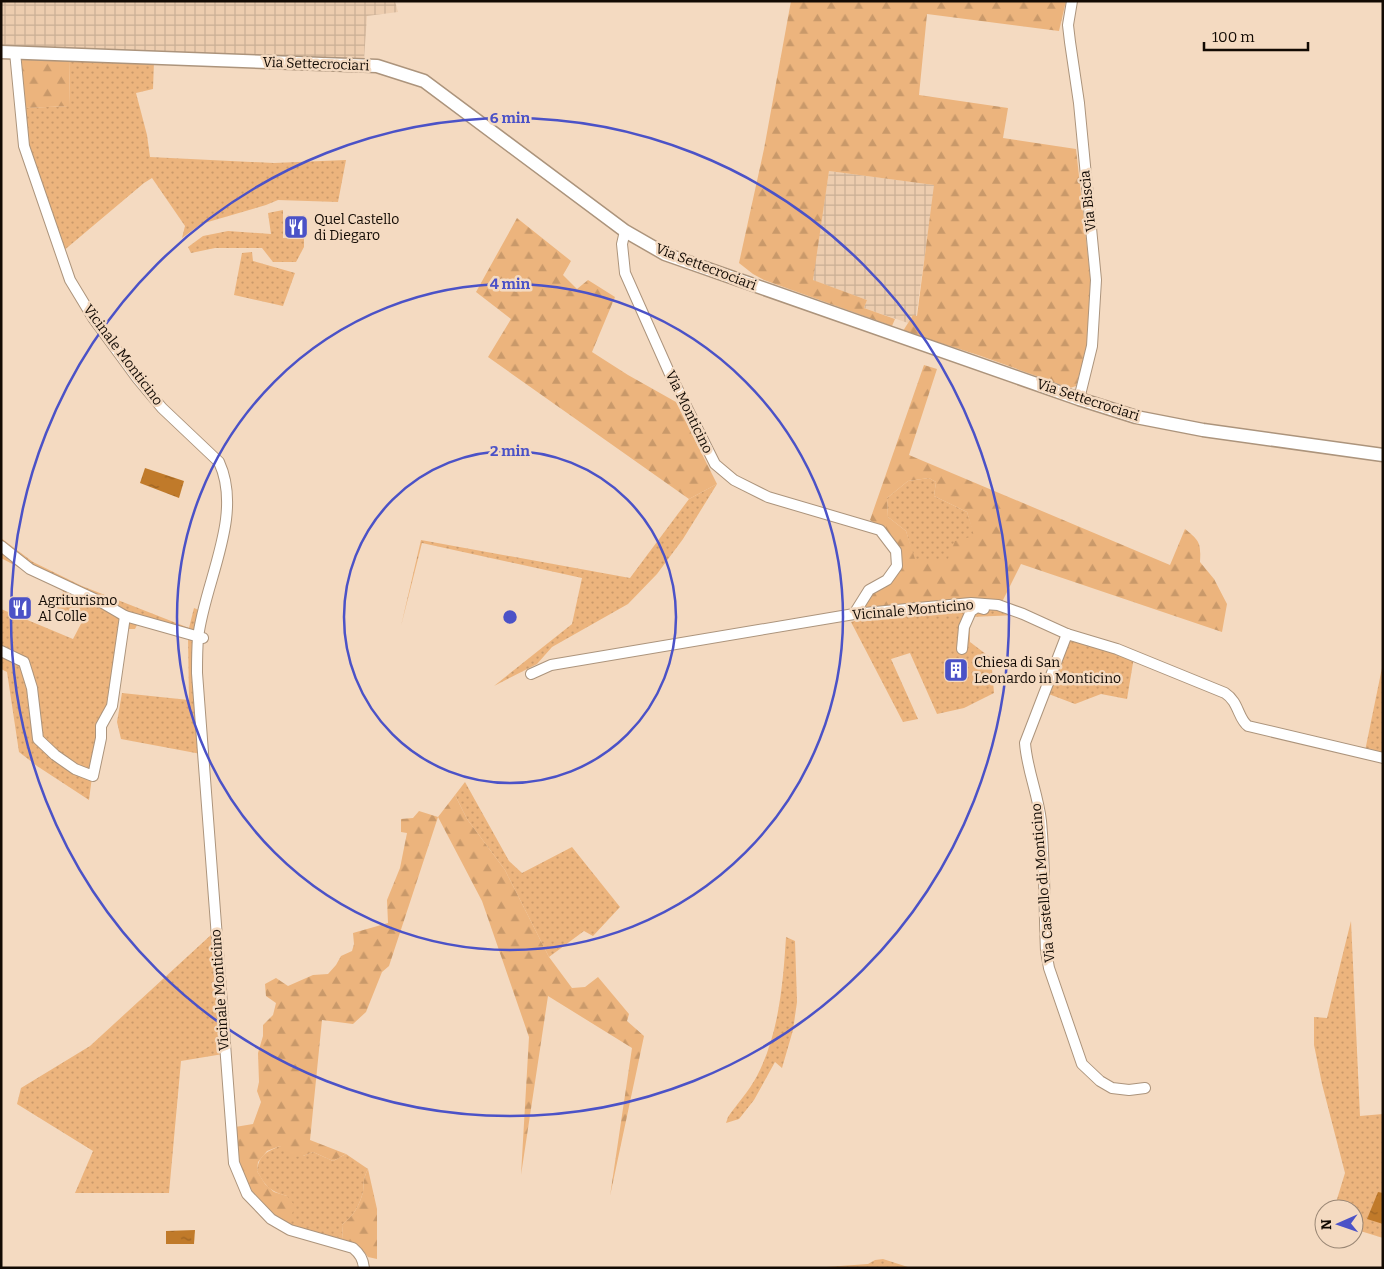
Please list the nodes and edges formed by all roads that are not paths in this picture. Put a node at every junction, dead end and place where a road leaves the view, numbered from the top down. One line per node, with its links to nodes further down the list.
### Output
1 (1072, 1): 5 (street, Via Biscia)
2 (1, 52): 3 (main road, Via Settecrociari)
3 (15, 52): 4 (main road, Via Settecrociari); 12 (street, Vicinale Monticino)
4 (625, 231): 5 (main road, Via Settecrociari); 9 (street, Via Monticino)
5 (1080, 399): 6 (main road, Via Settecrociari)
6 (1383, 455)
7 (1, 546): 10 (street)
8 (1000, 606): 9 (street, Vicinale Monticino); 11 (street, Vicinale Monticino); 13 (street)
9 (854, 614): 15 (street, Vicinale Monticino)
10 (125, 616): 12 (street); 14 (street)
11 (1067, 634): 16 (street, Vicinale Monticino); 17 (street, Via Castello di Monticino)
12 (201, 638): 18 (street, Vicinale Monticino)
13 (962, 649)
14 (1, 652)
15 (531, 674)
16 (1383, 758)
17 (1145, 1088)
18 (364, 1268)

